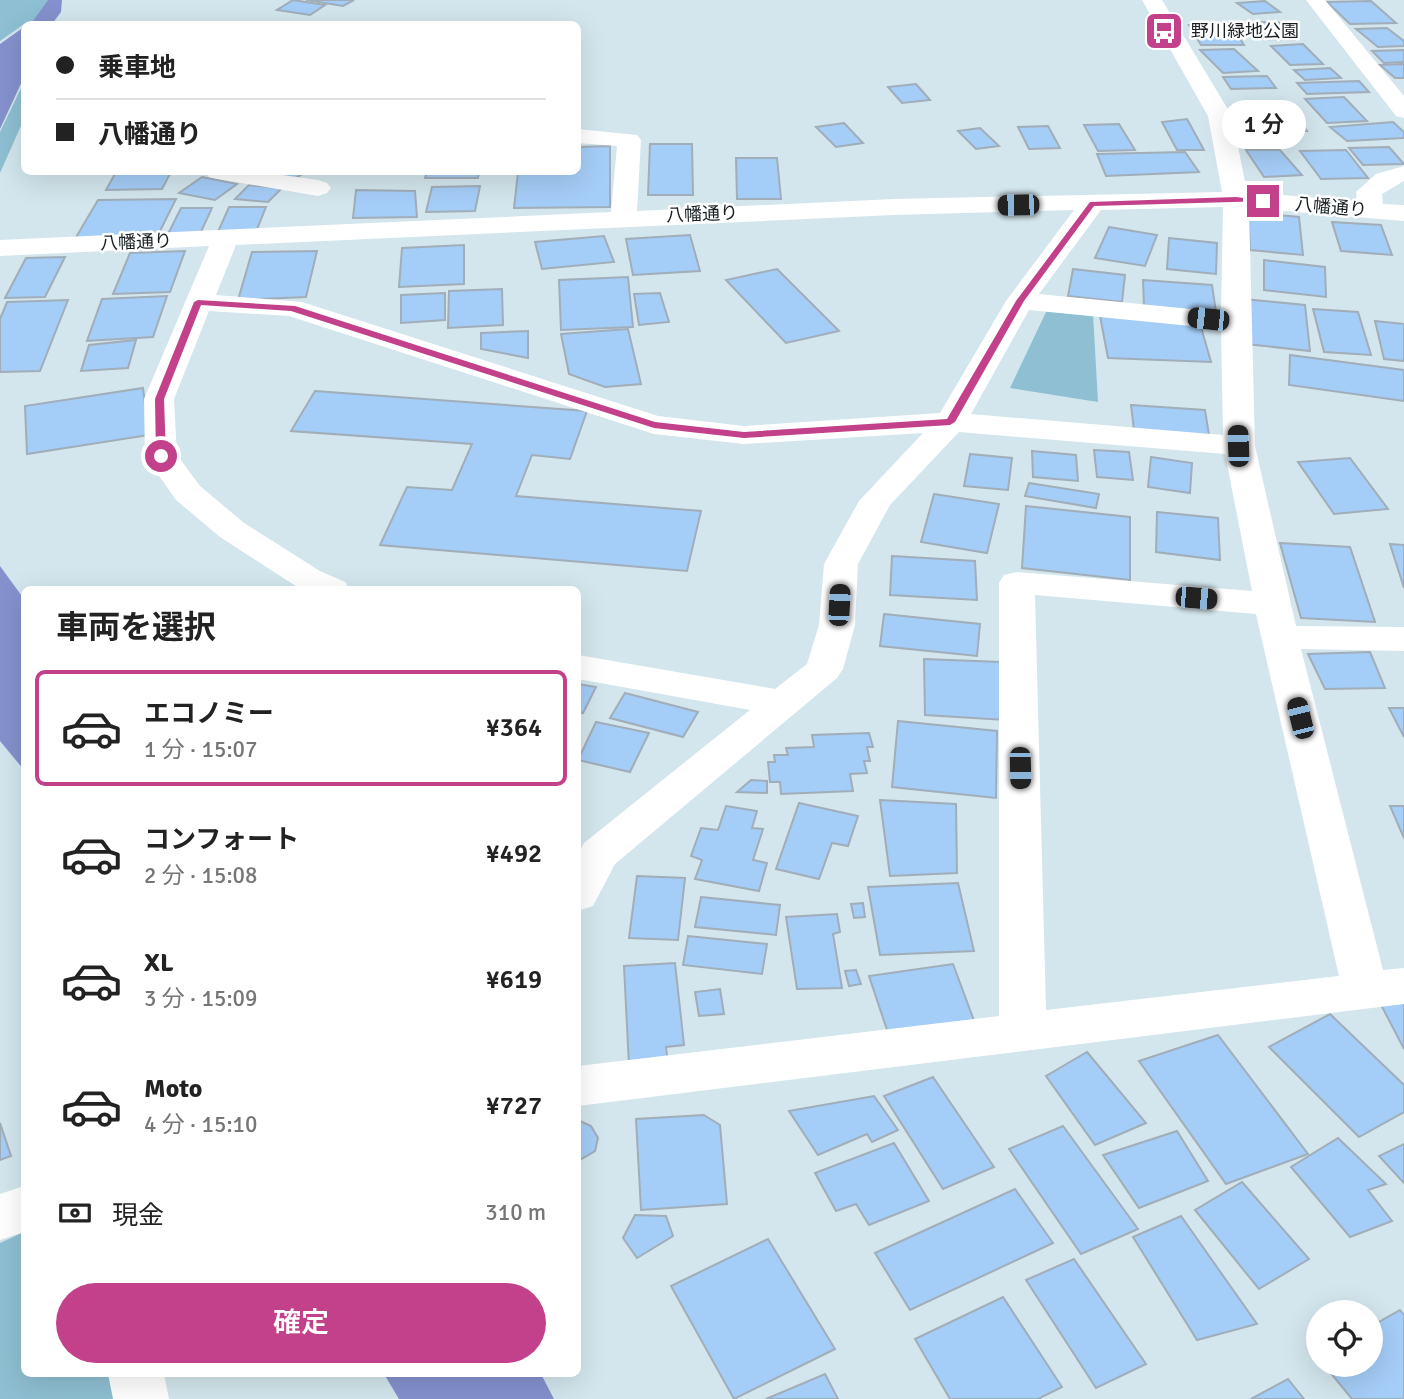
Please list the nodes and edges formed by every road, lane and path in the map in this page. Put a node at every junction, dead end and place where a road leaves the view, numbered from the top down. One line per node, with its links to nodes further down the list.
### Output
1 (1152, 0): 9 (street)
2 (1292, 0): 3 (street)
3 (1318, 1): 4 (street)
4 (1404, 111)
5 (581, 136): 13 (street)
6 (1404, 173): 11 (street)
7 (259, 175): 8 (street)
8 (328, 180): 14 (street)
9 (1236, 199): 10 (street, 八幡通り); 11 (street, 八幡通り); 19 (street)
10 (1092, 204): 13 (street, 八幡通り); 17 (street)
11 (1371, 210): 12 (street, 八幡通り)
12 (1404, 213)
13 (624, 217): 14 (street, 八幡通り)
14 (265, 235): 15 (street, 八幡通り)
15 (225, 239): 16 (street, 八幡通り); 18 (street)
16 (0, 248)
17 (1020, 301): 19 (street); 20 (street)
18 (198, 302): 20 (street); 22 (street)
19 (1234, 322): 21 (street)
20 (950, 422): 21 (street); 26 (street)
21 (1238, 446): 23 (street)
22 (323, 586)
23 (1276, 620): 24 (street); 28 (street); 29 (street)
24 (1404, 639)
25 (581, 668): 26 (street)
26 (784, 703): 27 (street)
27 (581, 889)
28 (1385, 988): 29 (street)
29 (1023, 1031): 30 (street)
30 (581, 1086)
31 (21, 1210): 32 (street)
32 (0, 1217)
33 (137, 1377): 34 (street)
34 (141, 1399)

